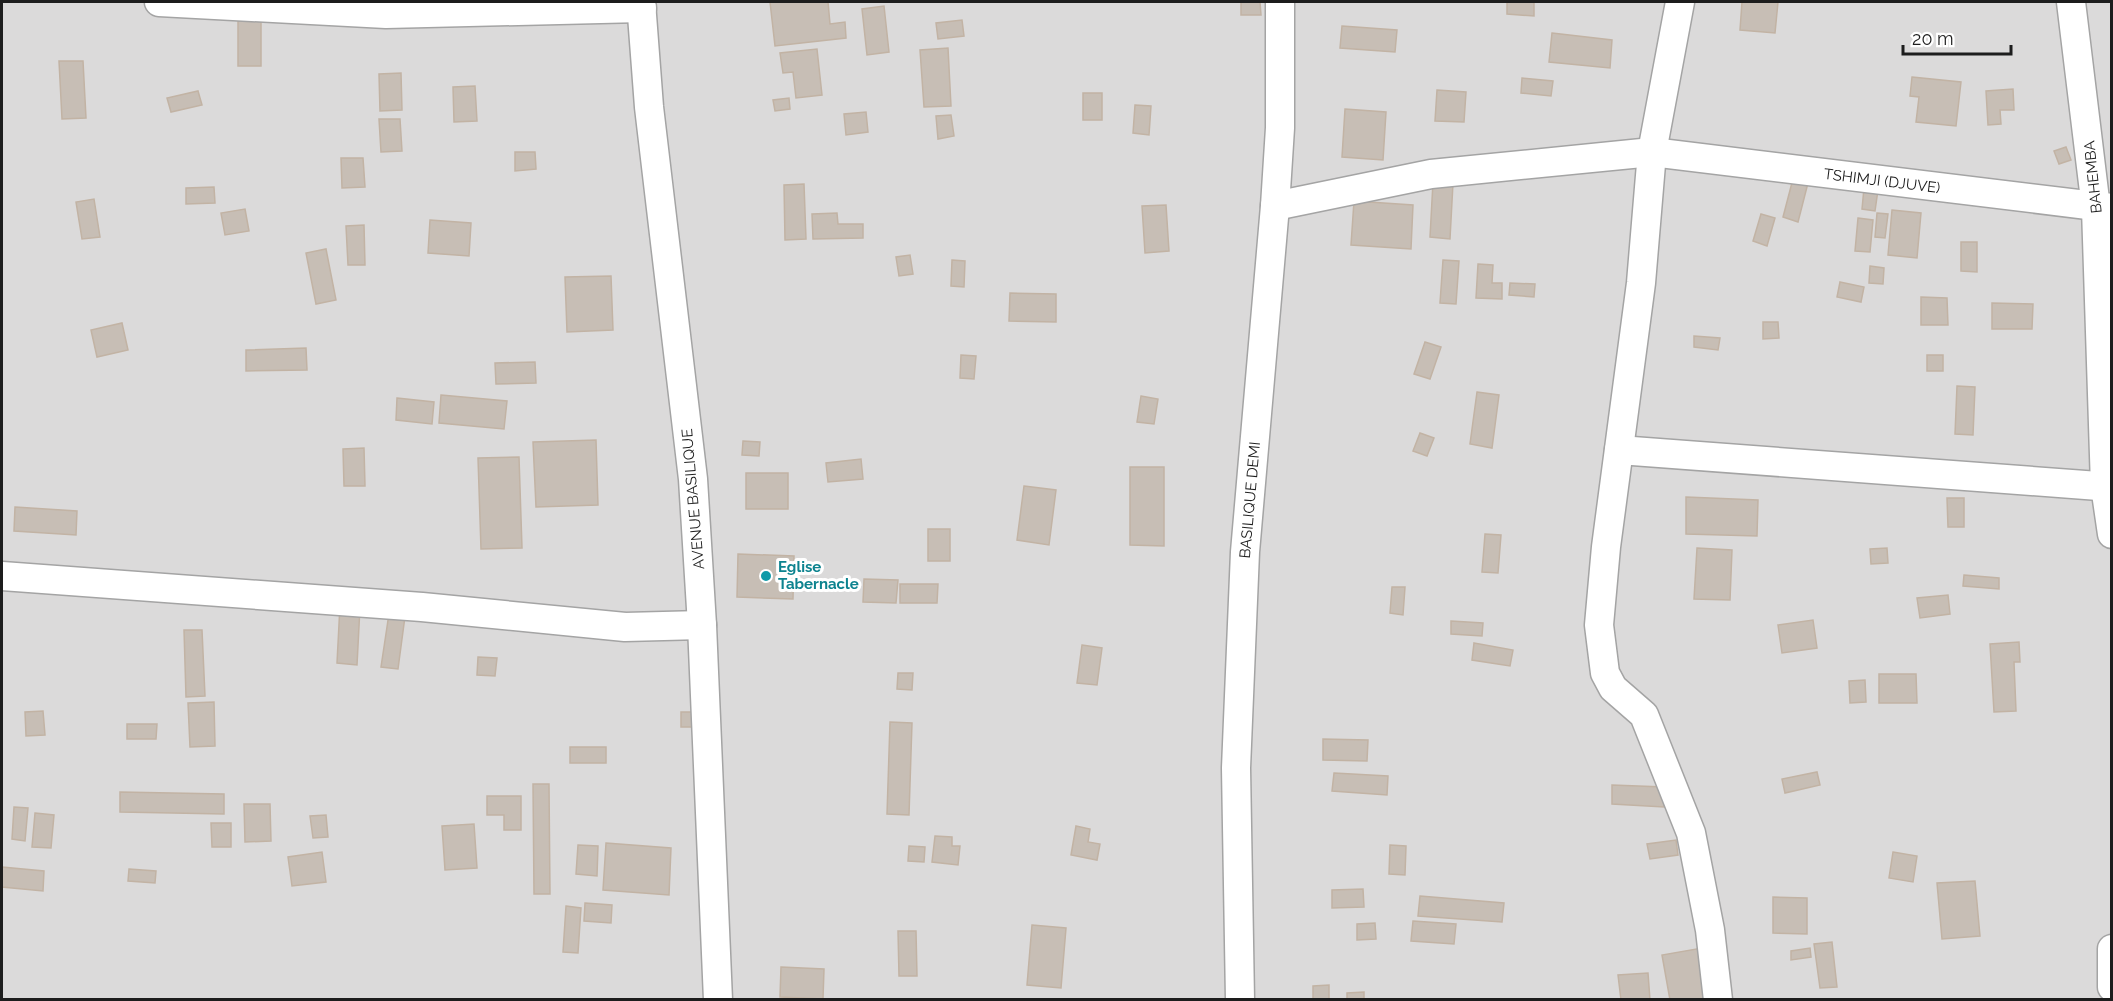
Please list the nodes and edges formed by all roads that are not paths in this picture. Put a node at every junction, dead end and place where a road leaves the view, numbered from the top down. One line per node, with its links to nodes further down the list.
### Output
1 (159, 2): 5 (street)
2 (1280, 2): 7 (street, BASILIQUE DEMI)
3 (1680, 2): 6 (street)
4 (2072, 2): 8 (street, BAHEMBA)
5 (642, 5): 13 (street, AVENUE BASILIQUE)
6 (1652, 152): 7 (street, TSHIMJI (DJUVE)); 8 (street, TSHIMJI (DJUVE)); 9 (street)
7 (1275, 206): 17 (street, BASILIQUE DEMI)
8 (2104, 208): 10 (street, BAHEMBA)
9 (1619, 450): 10 (street); 18 (street)
10 (2108, 486): 11 (street, BAHEMBA)
11 (2112, 534)
12 (2, 576): 13 (street)
13 (702, 625): 16 (street, AVENUE BASILIQUE)
14 (2112, 949): 15 (street)
15 (2112, 987)
16 (718, 999)
17 (1240, 999)
18 (1718, 999)

